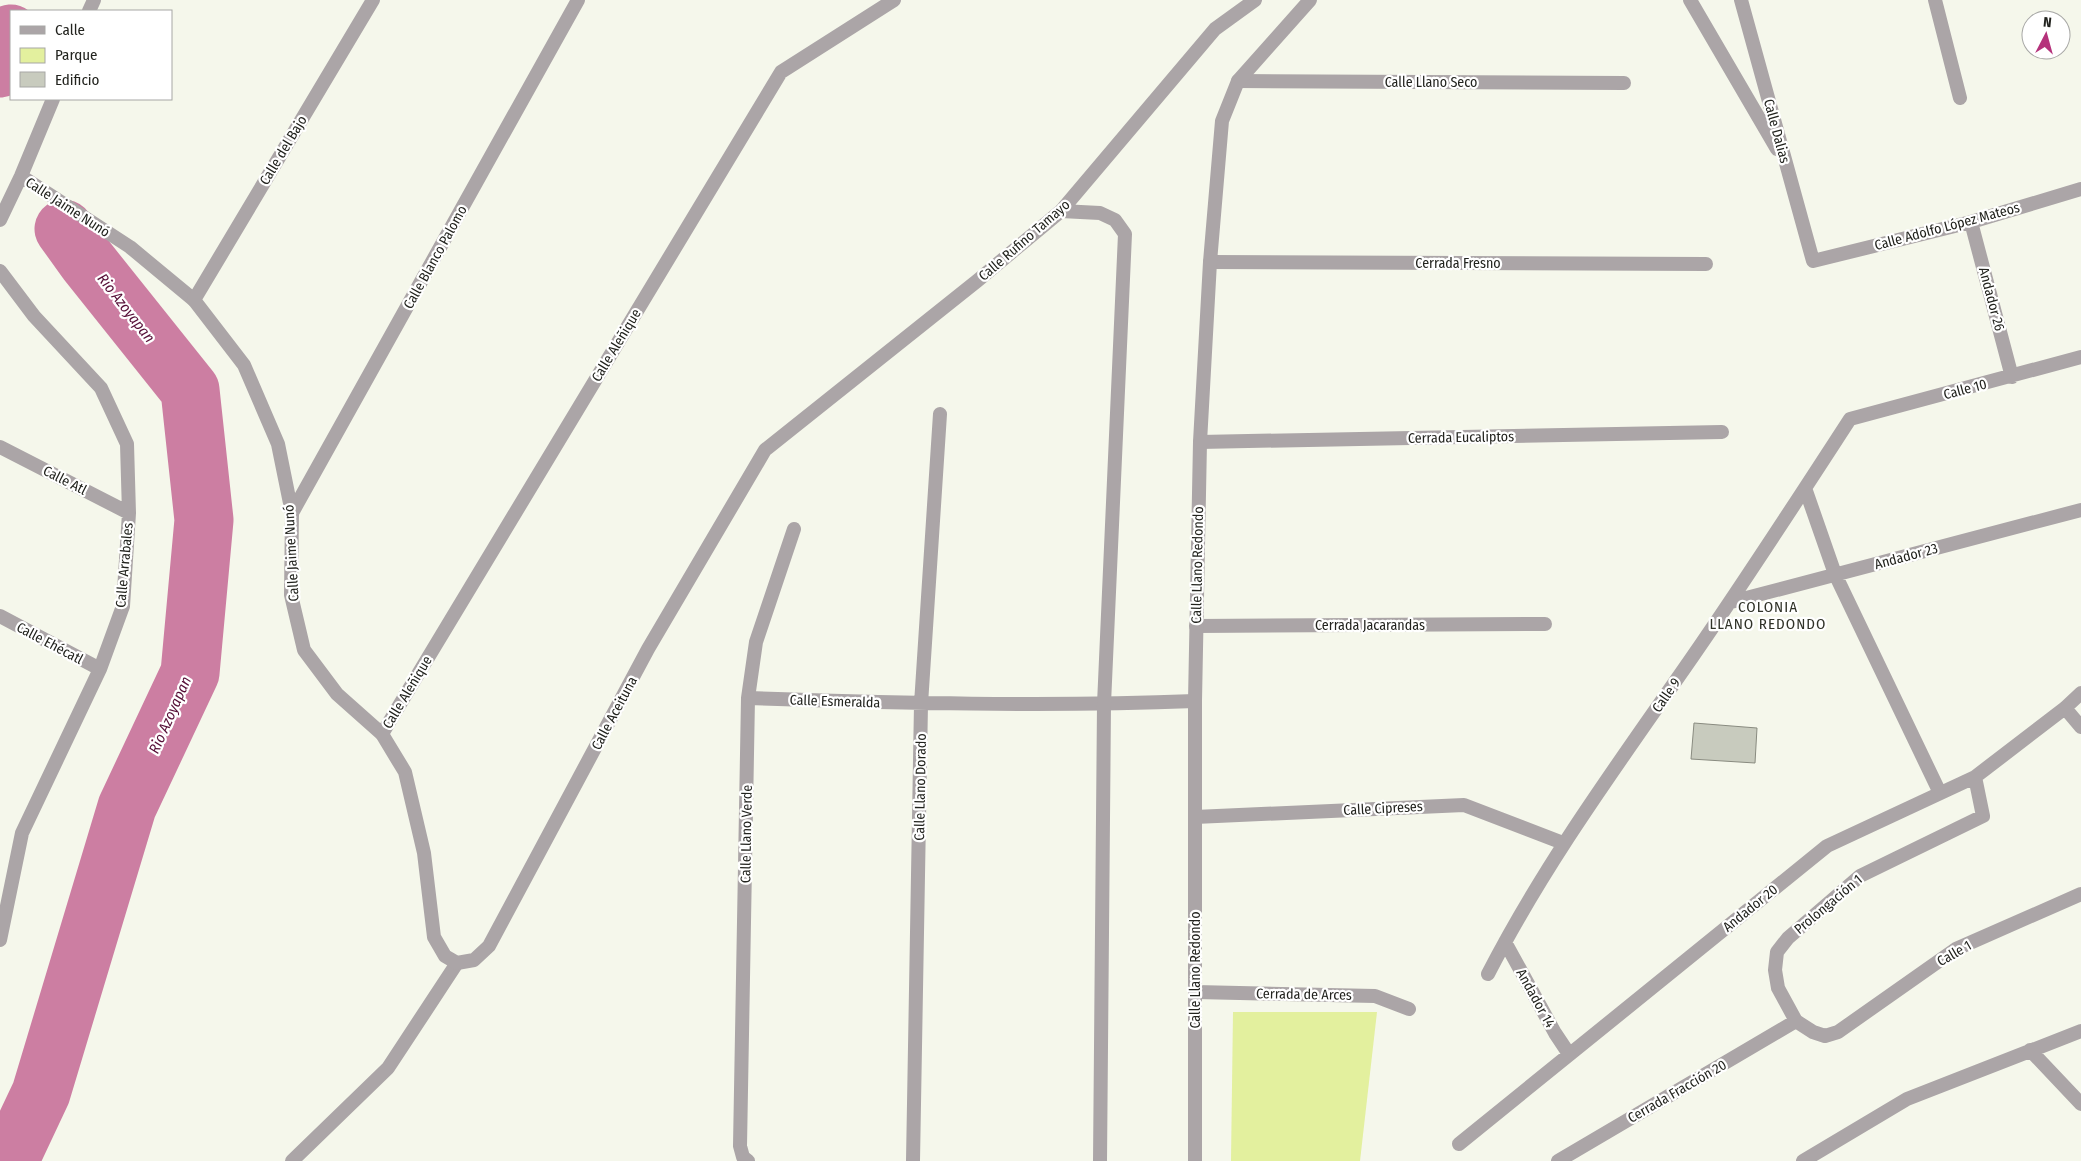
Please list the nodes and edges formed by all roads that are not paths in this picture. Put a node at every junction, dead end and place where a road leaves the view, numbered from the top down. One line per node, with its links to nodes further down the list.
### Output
1 (373, 0): 23 (street, Calle del Bajo)
2 (578, 0): 35 (street, Calle Blanco Palomo)
3 (894, 0): 50 (street, Calle Aleñique)
4 (1255, 0): 16 (street, Calle Rufino Tamayo)
5 (1310, 0): 9 (street, Calle Llano Redondo)
6 (1690, 0): 13 (street)
7 (1741, 0): 13 (street, Calle Dalias)
8 (1934, 0): 11 (street)
9 (1238, 81): 10 (street, Calle Llano Seco); 20 (street, Calle Llano Redondo)
10 (1624, 83)
11 (1960, 98)
12 (53, 100): 14 (street)
13 (1787, 168): 19 (street, Calle Dalias)
14 (21, 176): 17 (street); 23 (street, Calle Jaime Nunó)
15 (2081, 189): 18 (street, Calle Adolfo López Mateos)
16 (1061, 211): 31 (street, Calle Rufino Tamayo); 47 (street)
17 (0, 220)
18 (1971, 222): 19 (street, Calle Adolfo López Mateos); 25 (street, Andador 26)
19 (1813, 261)
20 (1210, 262): 21 (street, Cerrada Fresno); 29 (street, Calle Llano Redondo)
21 (1706, 264)
22 (0, 271): 34 (street, Calle Arrabales)
23 (194, 300): 35 (street, Calle Jaime Nunó)
24 (2081, 357): 25 (street, Calle 10)
25 (2012, 376): 27 (street, Calle 10)
26 (940, 414): 46 (street, Calle Llano Dorado)
27 (1850, 419): 32 (street, Calle 9)
28 (1722, 432): 29 (street, Cerrada Eucaliptos)
29 (1200, 442): 41 (street, Calle Llano Redondo)
30 (0, 447): 34 (street, Calle Atl)
31 (765, 450): 58 (street, Calle Aceituna)
32 (1805, 488): 37 (street); 38 (street, Calle 9)
33 (2081, 510): 37 (street, Andador 23)
34 (129, 513): 42 (street, Calle Arrabales)
35 (292, 514): 50 (street, Calle Jaime Nunó)
36 (794, 529): 44 (street, Calle Llano Verde)
37 (1835, 574): 38 (street, Andador 23); 52 (street)
38 (1731, 602): 54 (street, Calle 9)
39 (0, 616): 42 (street, Calle Ehécatl)
40 (1545, 624): 41 (street, Cerrada Jacarandas)
41 (1196, 626): 45 (street, Calle Llano Redondo)
42 (100, 669): 56 (street, Calle Arrabales)
43 (2081, 693): 48 (street)
44 (748, 698): 46 (street, Calle Esmeralda); 69 (street, Calle Llano Verde)
45 (1195, 701): 47 (street, Calle Esmeralda); 53 (street, Calle Llano Redondo)
46 (921, 704): 47 (street, Calle Esmeralda); 70 (street, Calle Llano Dorado)
47 (1104, 704): 71 (street)
48 (2065, 708): 49 (street); 51 (street, Andador 20)
49 (2081, 728)
50 (382, 734): 58 (street, Calle Jaime Nunó)
51 (1975, 776): 52 (street, Andador 20); 62 (street, Prolongación 1)
52 (1940, 793): 65 (street, Andador 20)
53 (1195, 817): 54 (street, Calle Cipreses); 60 (street, Calle Llano Redondo)
54 (1563, 843): 57 (street, Calle 9)
55 (2081, 894): 62 (street, Calle 1)
56 (0, 940)
57 (1505, 942): 59 (street, Calle 9); 65 (street, Andador 14)
58 (457, 963): 68 (street)
59 (1488, 974)
60 (1196, 992): 61 (street, Cerrada de Arces); 72 (street, Calle Llano Redondo)
61 (1409, 1009)
62 (1796, 1021): 73 (street, Cerrada Fracción 20)
63 (2081, 1031): 64 (street)
64 (2030, 1050): 66 (street); 74 (street)
65 (1569, 1054): 67 (street, Andador 20)
66 (2081, 1104)
67 (1459, 1144)
68 (292, 1161)
69 (748, 1161)
70 (913, 1161)
71 (1100, 1161)
72 (1194, 1161)
73 (1558, 1161)
74 (1803, 1161)

